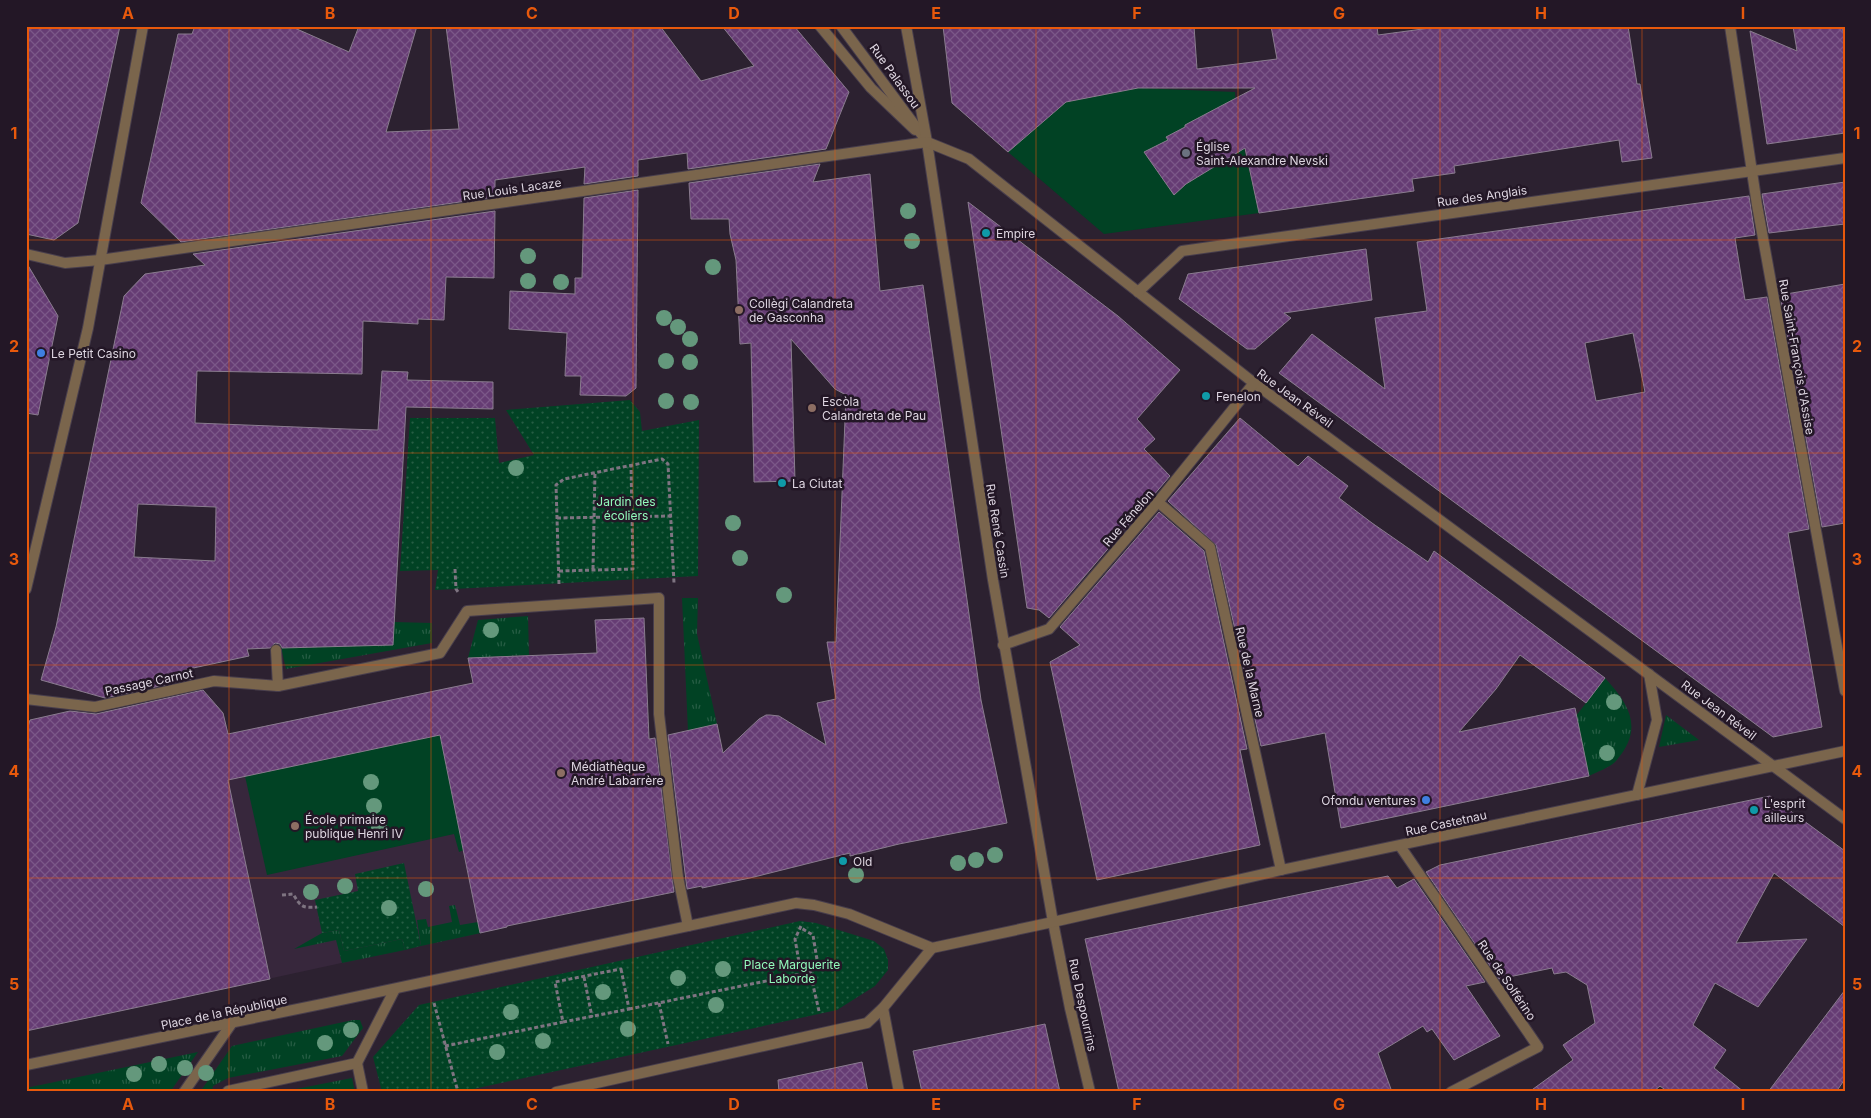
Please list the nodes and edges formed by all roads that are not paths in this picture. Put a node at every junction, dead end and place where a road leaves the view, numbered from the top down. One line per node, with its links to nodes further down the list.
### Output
1 (143, 26): 10 (street)
2 (820, 26): 6 (street)
3 (841, 26): 6 (street, Rue Palassou)
4 (906, 26): 6 (street, Rue René Cassin)
5 (1730, 26): 8 (street, Rue Saint-François d'Assise)
6 (927, 142): 10 (street, Rue Louis Lacaze); 11 (street, Rue Jean Réveil); 15 (street, Rue René Cassin)
7 (1845, 158): 8 (street, Rue des Anglais)
8 (1752, 170): 11 (street, Rue des Anglais); 19 (street, Rue Saint-François d'Assise)
9 (26, 254): 10 (street, Rue Louis Lacaze)
10 (100, 260): 14 (street)
11 (1138, 292): 12 (street, Rue Jean Réveil)
12 (1254, 383): 13 (street, Rue Fénelon); 17 (street, Rue Jean Réveil)
13 (1158, 502): 15 (street, Rue Fénelon); 26 (street, Rue de la Marne)
14 (26, 590)
15 (1004, 645): 27 (street, Rue René Cassin)
16 (276, 650): 18 (street)
17 (1649, 674): 22 (street, Rue Jean Réveil); 23 (street)
18 (278, 686): 20 (street, Passage Carnot); 28 (street, Passage Carnot)
19 (1845, 691)
20 (26, 699)
21 (1845, 751): 22 (street, Rue Castetnau)
22 (1773, 766): 23 (street, Rue Castetnau); 24 (street, Rue Jean Réveil)
23 (1637, 795): 25 (street, Rue Castetnau)
24 (1845, 819)
25 (1400, 846): 26 (street, Rue Castetnau); 41 (street, Rue de Solférino)
26 (1282, 870): 27 (street, Rue Castetnau)
27 (1053, 922): 29 (street); 40 (street, Rue Despourrins)
28 (688, 926): 29 (street); 30 (street, Place de la République)
29 (932, 948): 31 (street)
30 (395, 989): 32 (street, Place de la République); 33 (street)
31 (883, 1008): 38 (street); 39 (street)
32 (232, 1023): 34 (street, Place de la République); 36 (street)
33 (357, 1064): 35 (street); 37 (street)
34 (26, 1065)
35 (228, 1091)
36 (184, 1092)
37 (364, 1092)
38 (556, 1092)
39 (899, 1092)
40 (1090, 1092)
41 (1451, 1092)

